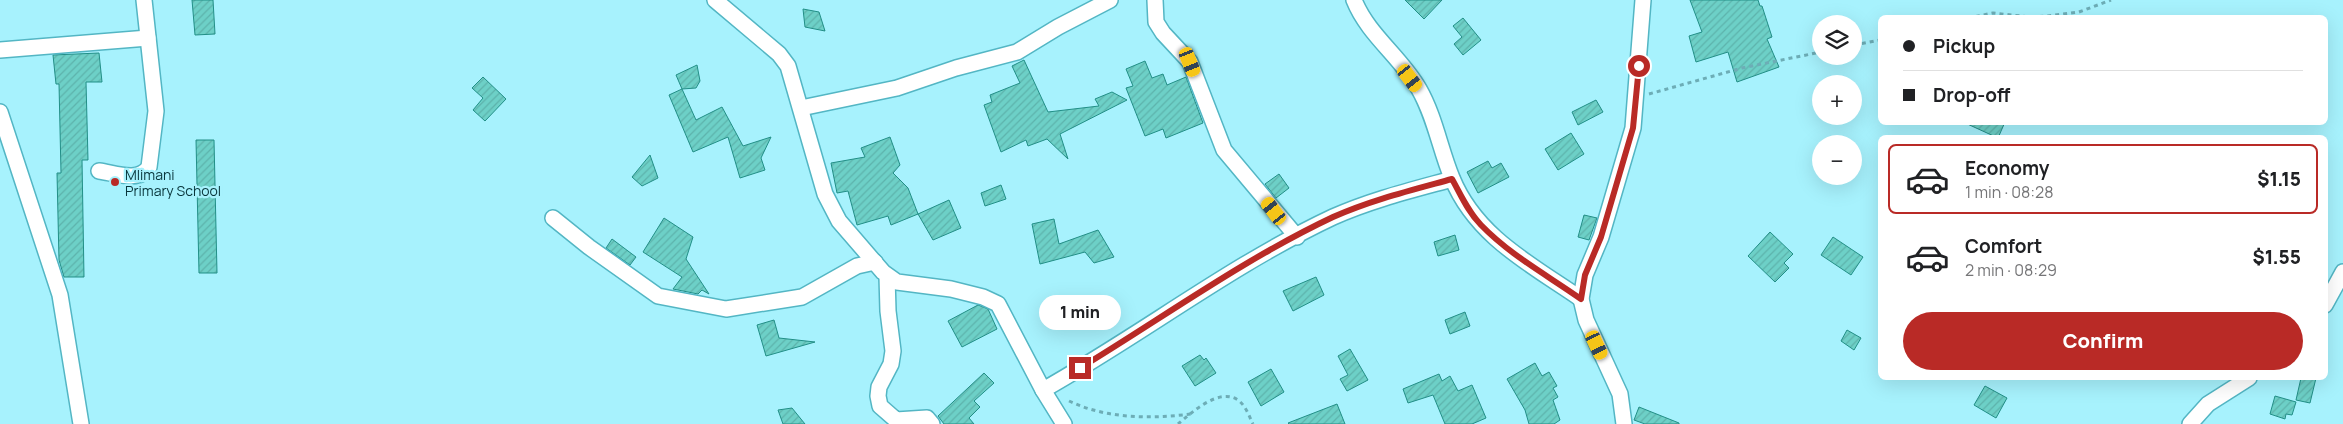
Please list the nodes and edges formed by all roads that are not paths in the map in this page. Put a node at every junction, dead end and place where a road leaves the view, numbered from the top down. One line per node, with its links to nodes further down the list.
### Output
1 (144, 0): 7 (street)
2 (715, 0): 9 (street)
3 (1110, 0): 9 (street)
4 (1155, 0): 14 (street)
5 (1354, 0): 12 (street)
6 (1643, 0): 18 (street)
7 (148, 38): 8 (street); 11 (street)
8 (0, 50)
9 (801, 108): 15 (street)
10 (0, 112): 22 (street)
11 (99, 171)
12 (1452, 179): 14 (street); 18 (street)
13 (553, 218): 15 (street)
14 (1297, 237): 21 (street)
15 (875, 262): 17 (street)
16 (2343, 272): 19 (street)
17 (887, 276): 21 (street); 23 (street)
18 (1581, 299): 25 (street)
19 (2328, 300)
20 (2246, 380): 26 (street)
21 (1046, 389): 24 (street)
22 (81, 424)
23 (932, 424)
24 (1064, 424)
25 (1624, 424)
26 (2190, 424)

